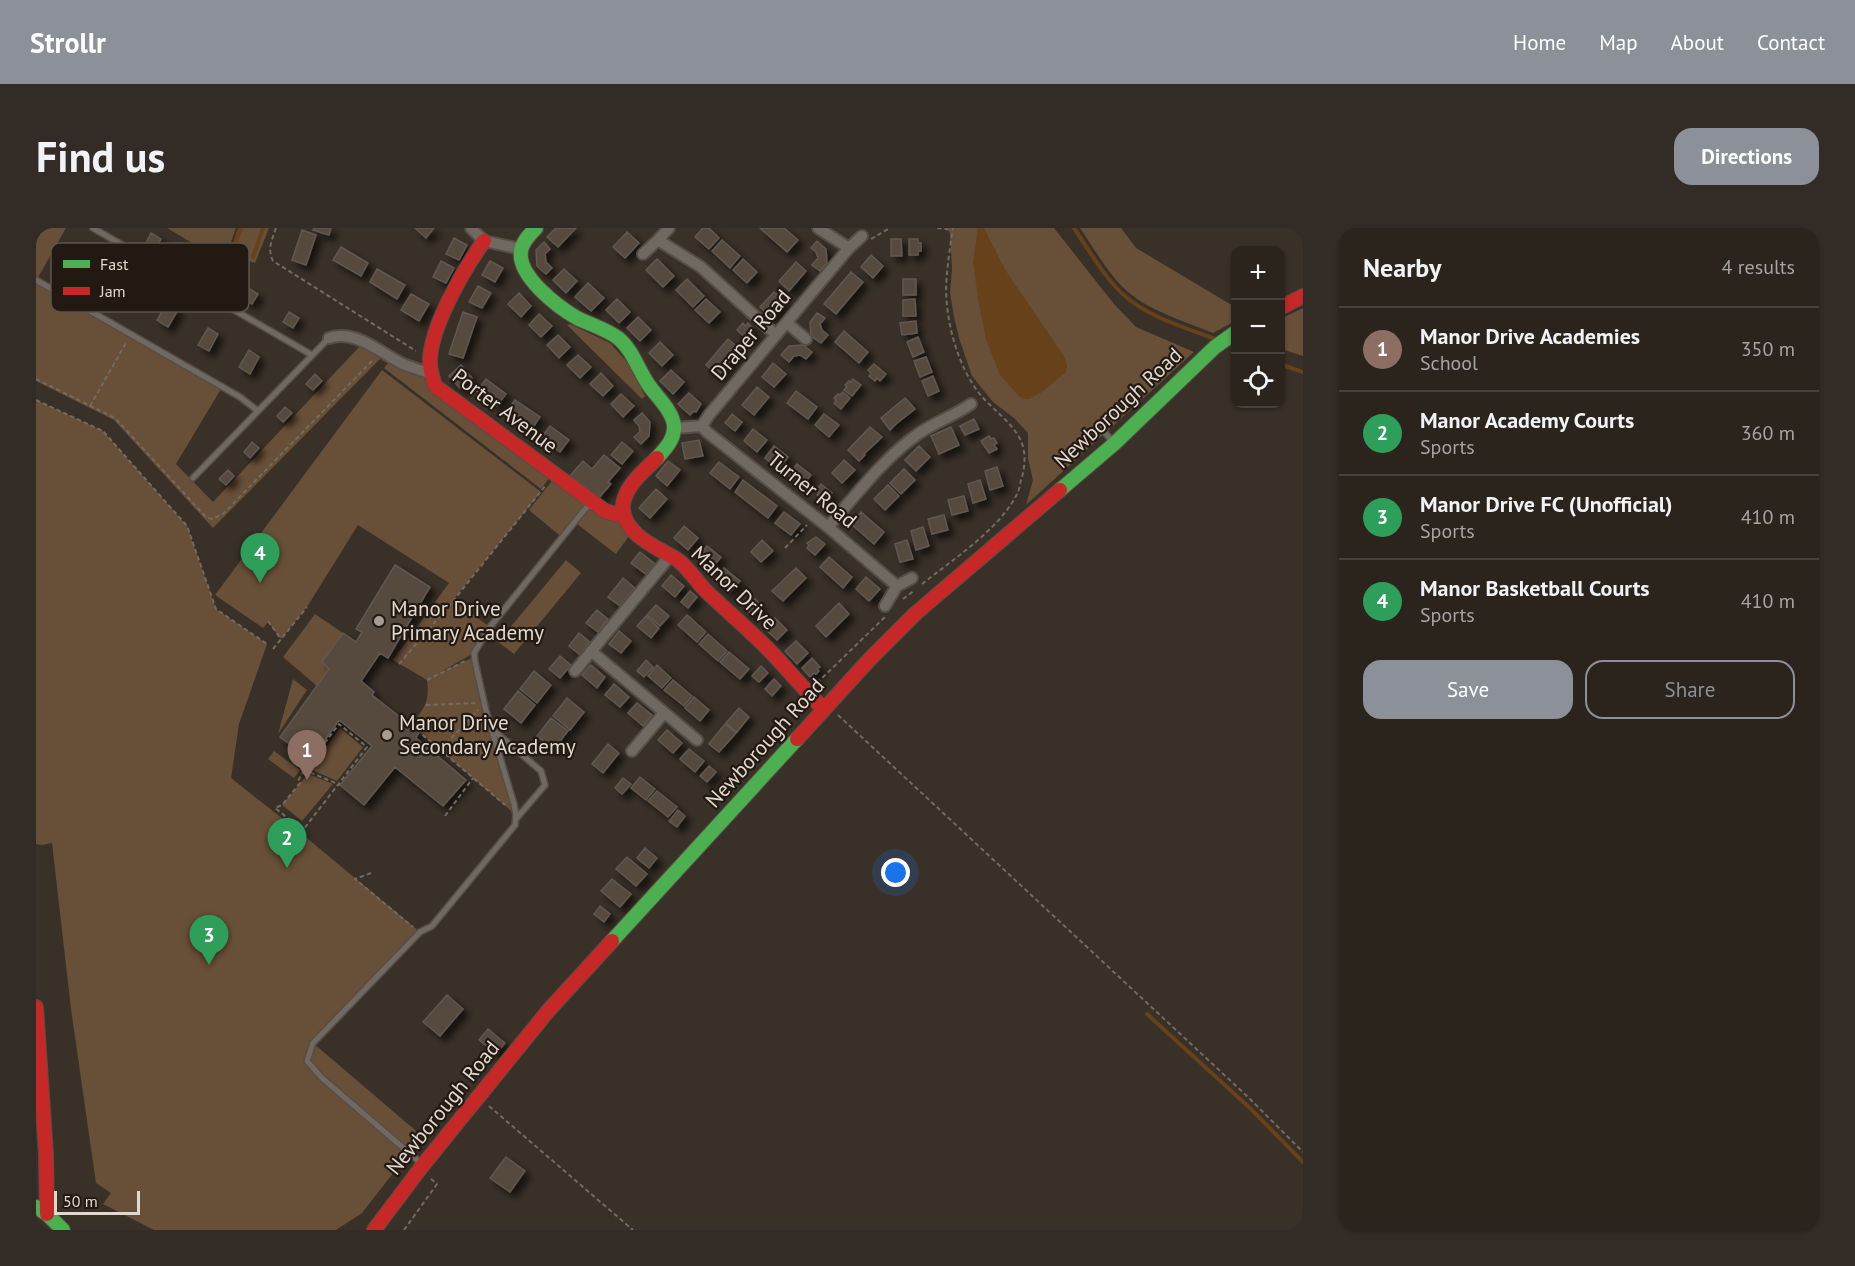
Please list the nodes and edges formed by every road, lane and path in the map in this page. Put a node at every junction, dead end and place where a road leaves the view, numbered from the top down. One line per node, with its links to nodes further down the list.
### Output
1 (93, 228): 13 (lane)
2 (276, 228): 31 (path)
3 (471, 228): 12 (street)
4 (536, 228): 15 (main road)
5 (669, 228): 11 (street)
6 (818, 228): 14 (street)
7 (890, 228): 10 (path)
8 (937, 228): 9 (path)
9 (953, 229): 50 (path)
10 (862, 236): 14 (street, Draper Road)
11 (658, 240): 16 (street); 25 (street)
12 (484, 241): 15 (street); 31 (main road, Porter Avenue)
13 (119, 243)
14 (849, 248): 23 (street, Draper Road)
15 (521, 249): 39 (main road)
16 (643, 254)
17 (36, 280): 18 (lane)
18 (51, 289)
19 (1303, 296): 20 (main road)
20 (1285, 306)
21 (92, 312): 24 (lane)
22 (238, 312): 30 (lane)
23 (788, 322): 25 (street, Draper Road); 28 (street)
24 (131, 334): 35 (path); 36 (lane)
25 (776, 335): 37 (street, Draper Road)
26 (1231, 335): 40 (main road, Newborough Road)
27 (329, 338): 29 (street); 30 (lane)
28 (806, 339)
29 (381, 352): 31 (street); 35 (path)
30 (312, 355): 36 (lane)
31 (430, 366): 41 (main road, Porter Avenue)
32 (36, 379): 35 (path)
33 (36, 400): 58 (path)
34 (971, 404): 46 (street)
35 (90, 406)
36 (258, 411): 42 (lane)
37 (702, 426): 39 (street); 45 (street, Turner Road)
38 (1100, 427): 40 (lane)
39 (675, 428): 44 (main road)
40 (1114, 444): 68 (main road, Newborough Road)
41 (555, 474): 43 (main road, Porter Avenue); 62 (path)
42 (193, 478)
43 (589, 504): 44 (main road, Porter Avenue); 61 (lane)
44 (623, 513): 48 (main road, Manor Drive)
45 (814, 516): 46 (street, Turner Road); 47 (path)
46 (828, 527): 51 (street, Turner Road)
47 (785, 548)
48 (670, 556): 60 (street); 65 (main road, Manor Drive)
49 (912, 579): 51 (street)
50 (923, 584)
51 (897, 586): 55 (street)
52 (914, 590): 53 (path)
53 (900, 602)
54 (307, 608): 57 (path)
55 (889, 608): 65 (path)
56 (268, 621): 57 (path)
57 (281, 639): 59 (path)
58 (267, 644)
59 (273, 649)
60 (591, 651): 63 (street); 69 (street)
61 (474, 657): 64 (path); 66 (lane)
62 (399, 664)
63 (575, 671)
64 (427, 680)
65 (808, 692): 68 (main road, Manor Drive)
66 (484, 703): 67 (path); 72 (lane); 74 (path)
67 (426, 705)
68 (824, 709): 84 (main road, Newborough Road)
69 (664, 713): 73 (street); 75 (street)
70 (838, 715): 85 (path)
71 (411, 725): 74 (path)
72 (491, 729): 80 (lane); 80 (lane)
73 (697, 740)
74 (440, 750): 77 (path)
75 (632, 750)
76 (304, 770): 78 (path); 78 (path); 78 (path)
77 (473, 778): 79 (path); 80 (path)
78 (339, 784)
79 (445, 816)
80 (516, 817): 82 (lane)
81 (371, 873): 82 (path)
82 (420, 932): 86 (lane)
83 (36, 1007): 87 (main road)
84 (478, 1096): 86 (main road, Newborough Road); 91 (path)
85 (1303, 1152)
86 (421, 1167): 89 (main road, Newborough Road); 90 (path)
87 (42, 1210): 88 (main road)
88 (63, 1230)
89 (374, 1230)
90 (404, 1230)
91 (633, 1230)

